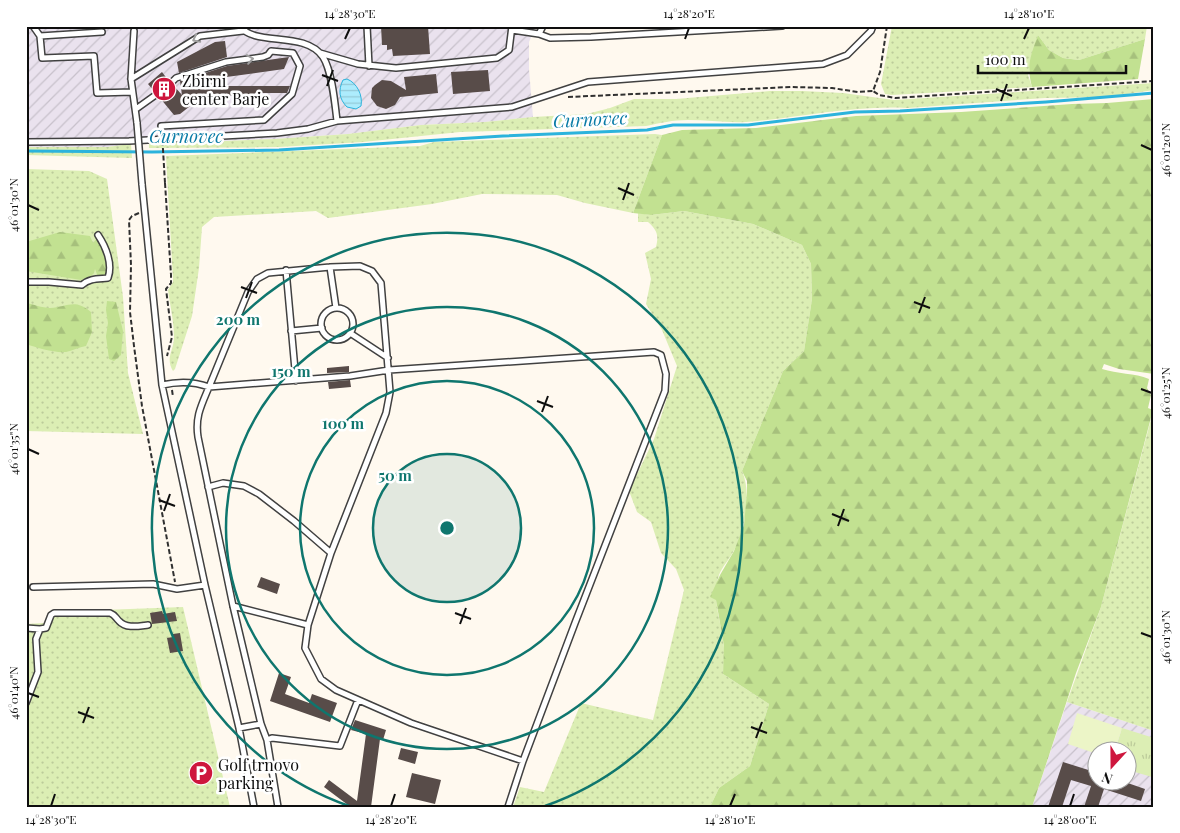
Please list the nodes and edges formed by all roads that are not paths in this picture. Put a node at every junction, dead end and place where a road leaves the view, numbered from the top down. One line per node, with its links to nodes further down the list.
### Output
1 (33, 26): 11 (lane)
2 (367, 26): 13 (lane)
3 (543, 26): 10 (lane)
4 (782, 26): 10 (lane)
5 (873, 26): 19 (lane)
6 (241, 28): 12 (lane); 14 (lane, one-way to 14)
7 (512, 28): 10 (lane); 13 (lane)
8 (134, 31): 14 (lane)
9 (102, 32): 11 (lane)
10 (539, 34)
11 (40, 36): 16 (lane)
12 (320, 54): 13 (lane); 19 (lane)
13 (369, 66)
14 (131, 79): 16 (lane)
15 (171, 83): 20 (lane, one-way to 20)
16 (132, 92): 18 (lane)
17 (157, 94): 18 (lane)
18 (136, 109): 33 (lane, bridge)
19 (337, 121): 21 (lane)
20 (161, 126)
21 (26, 142)
22 (98, 235): 25 (lane)
23 (330, 267): 24 (lane); 26 (lane); 30 (lane)
24 (286, 270): 28 (lane); 34 (lane)
25 (26, 282)
26 (336, 308): 27 (lane); 29 (lane)
27 (322, 328): 28 (lane); 29 (lane)
28 (291, 331): 32 (lane)
29 (350, 333): 30 (lane)
30 (388, 358): 31 (lane)
31 (389, 370): 32 (lane); 36 (lane); 49 (lane)
32 (296, 381): 34 (lane)
33 (162, 385): 34 (lane); 37 (lane)
34 (209, 387): 35 (lane)
35 (208, 488): 36 (lane); 39 (lane)
36 (331, 553): 40 (lane)
37 (205, 585): 38 (lane); 47 (lane)
38 (33, 587)
39 (233, 606): 40 (lane); 46 (lane)
40 (308, 625): 44 (lane)
41 (148, 626): 43 (lane)
42 (26, 628): 43 (lane)
43 (40, 629): 45 (lane)
44 (358, 700): 48 (lane); 49 (lane)
45 (26, 702)
46 (260, 724): 47 (lane); 48 (lane)
47 (238, 728): 50 (lane)
48 (267, 740): 51 (lane)
49 (523, 761): 52 (lane)
50 (254, 807)
51 (278, 807)
52 (508, 807)

